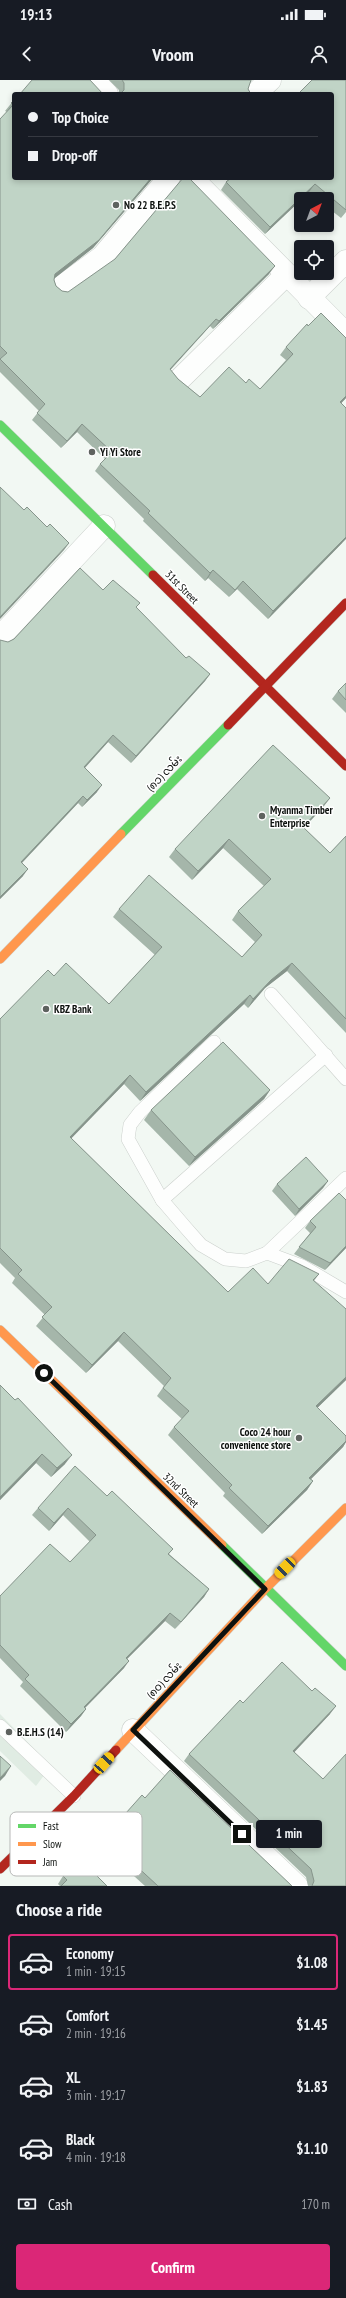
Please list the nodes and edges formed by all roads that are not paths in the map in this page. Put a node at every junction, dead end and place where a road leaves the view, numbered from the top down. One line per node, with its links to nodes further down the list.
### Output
1 (93, 80): 3 (street)
2 (270, 80): 4 (street)
3 (105, 92)
4 (257, 92)
5 (167, 180): 9 (street)
6 (194, 180): 8 (street)
7 (346, 261): 10 (street)
8 (286, 275): 10 (street); 12 (street)
9 (61, 287)
10 (309, 298): 11 (street)
11 (346, 334)
12 (181, 378)
13 (0, 425): 14 (street, 31st Street)
14 (104, 526): 16 (street); 17 (street, 31st Street)
15 (346, 603): 17 (street, (၈၁) လမ်း)
16 (0, 637)
17 (265, 686): 18 (street, 31st Street); 19 (street, (၈၁) လမ်း)
18 (346, 766)
19 (0, 959)
20 (271, 994): 22 (lane)
21 (214, 1042): 25 (lane)
22 (326, 1055): 23 (lane); 25 (lane)
23 (346, 1079)
24 (346, 1178): 26 (lane)
25 (162, 1200): 26 (lane)
26 (267, 1253): 27 (lane)
27 (346, 1292)
28 (0, 1330): 30 (street, 32nd Street)
29 (346, 1508): 30 (street, (၈၀) လမ်း)
30 (265, 1589): 31 (street, 32nd Street); 33 (street, (၈၀) လမ်း)
31 (346, 1666)
32 (0, 1726): 34 (lane)
33 (133, 1730): 34 (street, (၈၀) လမ်း); 38 (street)
34 (74, 1796): 35 (street, (၈၀) လမ်း)
35 (58, 1812)
36 (10, 1859): 37 (street, (၈၀) လမ်း)
37 (0, 1869)
38 (297, 1886)

